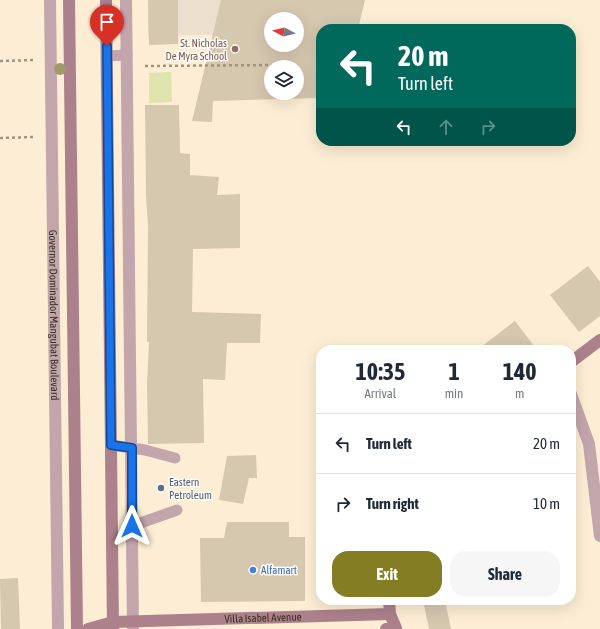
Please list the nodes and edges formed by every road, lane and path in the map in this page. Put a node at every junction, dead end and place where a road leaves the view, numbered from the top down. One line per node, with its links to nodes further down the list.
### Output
1 (50, 0): 27 (street, Governor Dominador Mangubat Boulevard)
2 (69, 0): 28 (main road, Governor Dominador Mangubat Boulevard)
3 (106, 0): 6 (main road)
4 (126, 0): 5 (street)
5 (127, 55): 6 (lane); 18 (street)
6 (107, 56): 17 (main road)
7 (36, 60): 8 (path)
8 (0, 61)
9 (264, 65): 10 (path)
10 (141, 66)
11 (37, 137): 12 (path)
12 (0, 138)
13 (600, 340): 14 (main road)
14 (576, 358)
15 (576, 405): 16 (street)
16 (594, 443): 22 (street)
17 (111, 445): 18 (lane); 26 (main road)
18 (132, 448): 19 (lane); 21 (street)
19 (175, 458)
20 (177, 510): 21 (lane)
21 (132, 526): 25 (street)
22 (600, 536)
23 (389, 605): 24 (main road)
24 (390, 614): 25 (main road, Villa Isabel Avenue); 31 (main road)
25 (133, 625): 26 (main road, Villa Isabel Avenue)
26 (113, 626): 29 (main road, Villa Isabel Avenue)
27 (58, 629)
28 (77, 629)
29 (88, 629)
30 (386, 629): 31 (main road)
31 (396, 629)

